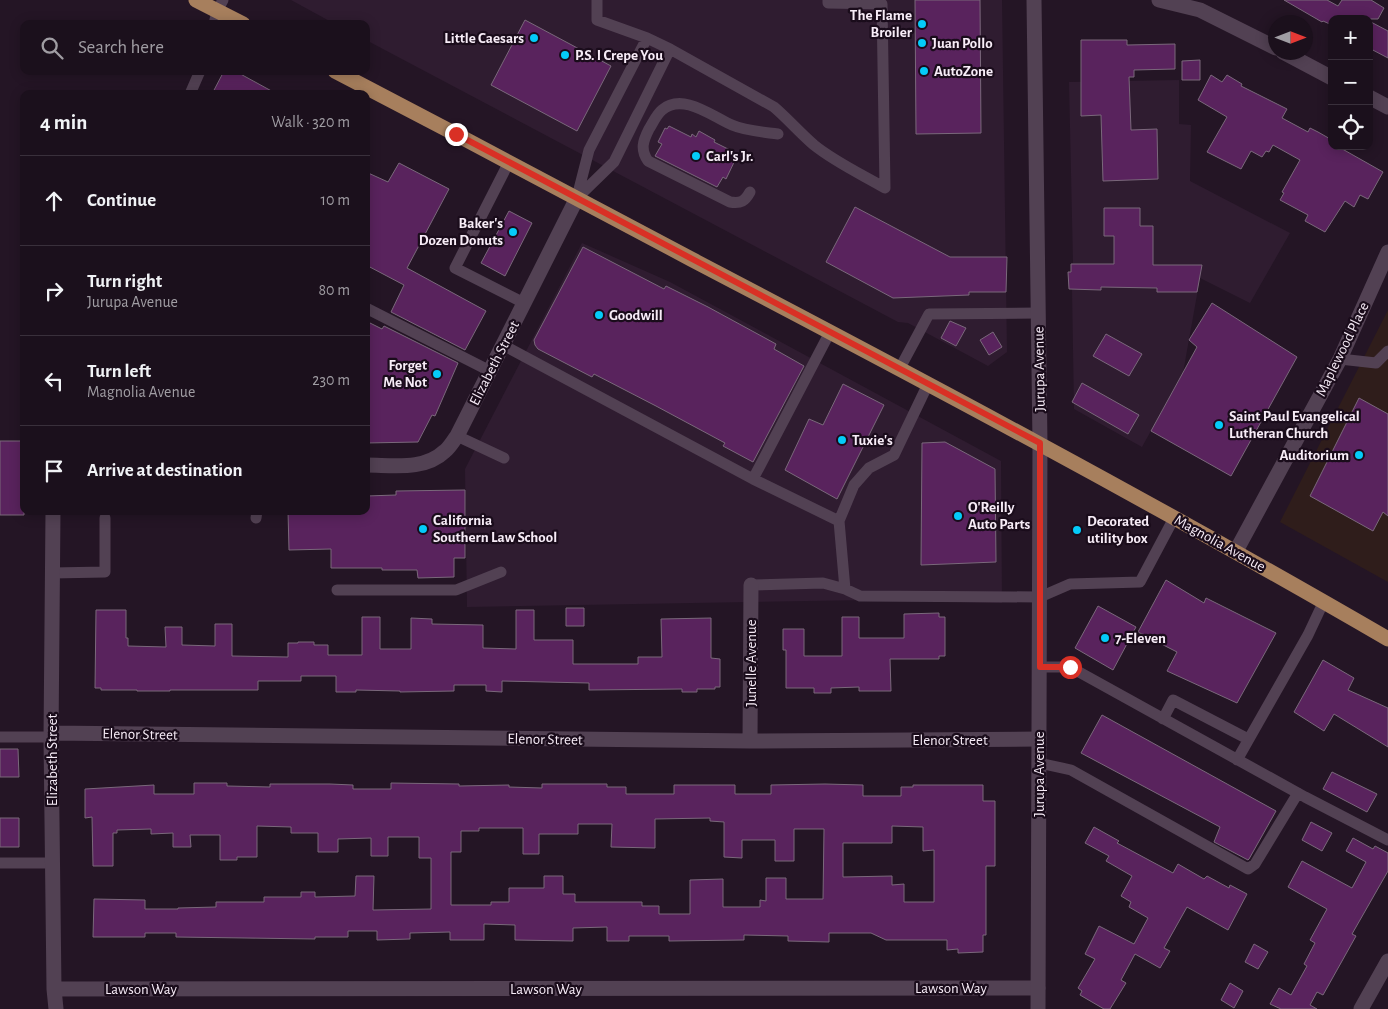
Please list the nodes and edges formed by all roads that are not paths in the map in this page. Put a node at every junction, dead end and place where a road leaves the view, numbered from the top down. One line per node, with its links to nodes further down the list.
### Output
1 (196, 0): 6 (main road)
2 (597, 0): 8 (lane)
3 (828, 0): 10 (lane)
4 (1034, 0): 25 (street, Jurupa Avenue)
5 (1159, 0): 9 (street)
6 (218, 11): 7 (main road)
7 (235, 20)
8 (647, 38): 10 (lane); 21 (lane)
9 (1268, 44)
10 (670, 49): 21 (lane)
11 (1298, 60): 14 (street)
12 (198, 75): 15 (lane)
13 (343, 75): 19 (main road, Magnolia Avenue)
14 (1328, 76)
15 (192, 90)
16 (1373, 99): 17 (street)
17 (1388, 107)
18 (778, 134): 20 (lane)
19 (510, 162): 21 (main road, Magnolia Avenue); 23 (lane)
20 (750, 192)
21 (577, 198): 23 (street, Elizabeth Street); 26 (main road, Magnolia Avenue)
22 (1388, 252): 29 (street, Maplewood Place)
23 (524, 303): 27 (street, Elizabeth Street)
24 (370, 310): 31 (lane)
25 (1038, 313): 30 (lane); 34 (street, Jurupa Avenue)
26 (830, 332): 30 (main road, Magnolia Avenue); 37 (lane)
27 (502, 345): 31 (street, Elizabeth Street); 37 (lane)
28 (1388, 351): 29 (lane)
29 (1340, 360): 42 (street, Maplewood Place)
30 (900, 368): 32 (main road, Magnolia Avenue)
31 (490, 370): 33 (street, Elizabeth Street)
32 (928, 384): 34 (main road, Magnolia Avenue); 41 (lane)
33 (457, 436): 35 (lane); 36 (street, Elizabeth Street)
34 (1040, 443): 40 (main road, Magnolia Avenue); 48 (street, Jurupa Avenue)
35 (504, 458)
36 (370, 465)
37 (753, 479): 41 (lane)
38 (53, 515): 44 (street, Elizabeth Street)
39 (105, 518): 44 (lane)
40 (1174, 518): 42 (main road, Magnolia Avenue); 48 (lane)
41 (838, 521): 46 (lane)
42 (1236, 551): 49 (main road, Magnolia Avenue)
43 (501, 572): 47 (lane)
44 (52, 573): 53 (street, Elizabeth Street)
45 (751, 585): 46 (lane); 57 (street, Junelle Avenue)
46 (845, 589): 48 (lane)
47 (337, 590)
48 (1040, 597): 51 (street, Jurupa Avenue)
49 (1324, 601): 50 (main road, Magnolia Avenue); 56 (lane)
50 (1388, 639)
51 (1040, 667): 52 (lane); 55 (street, Jurupa Avenue)
52 (1162, 719): 56 (lane); 58 (lane)
53 (51, 735): 54 (lane); 57 (street, Elenor Street); 63 (street, Elizabeth Street)
54 (0, 737)
55 (1039, 739): 57 (street, Elenor Street); 59 (street, Jurupa Avenue)
56 (1248, 739): 58 (lane)
57 (750, 741)
58 (1237, 760): 60 (lane)
59 (1039, 763): 60 (lane); 65 (street, Jurupa Avenue)
60 (1298, 793): 61 (lane)
61 (1388, 840)
62 (0, 862): 63 (lane)
63 (53, 863): 66 (street, Elizabeth Street)
64 (1388, 961): 69 (street)
65 (1038, 988): 66 (street, Lawson Way); 68 (street, Jurupa Avenue)
66 (54, 989): 67 (street, Elizabeth Street)
67 (56, 1009)
68 (1038, 1009)
69 (1361, 1009)

